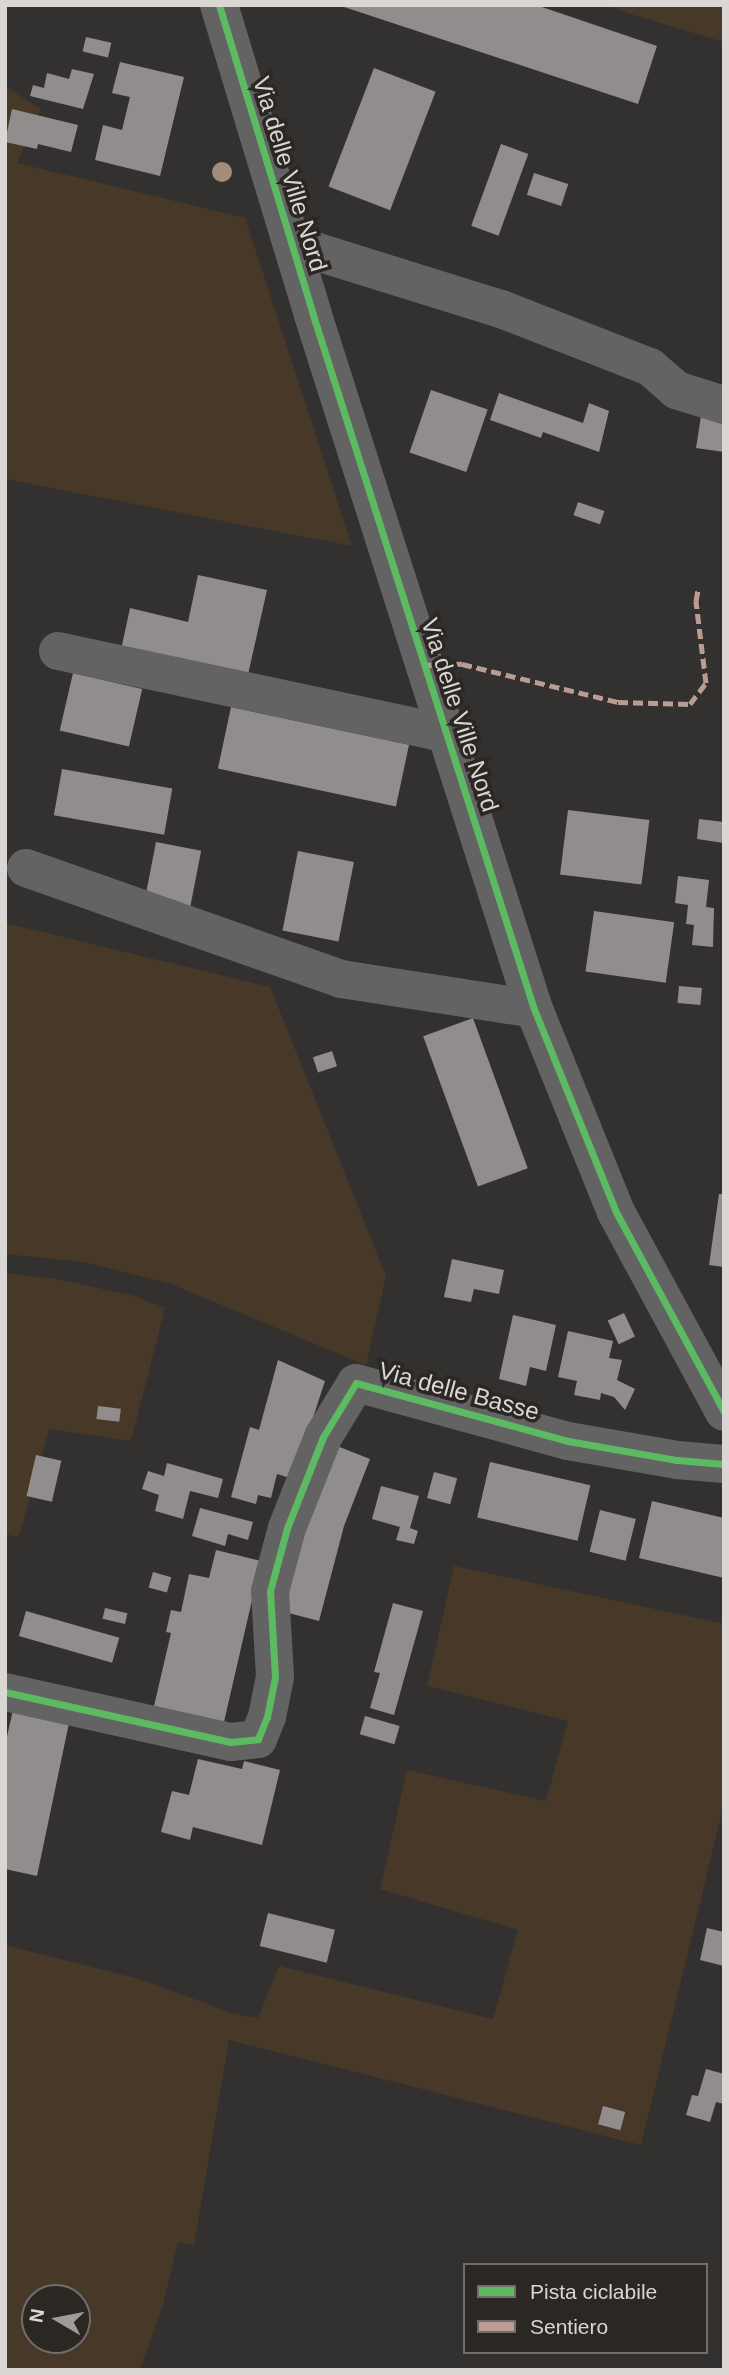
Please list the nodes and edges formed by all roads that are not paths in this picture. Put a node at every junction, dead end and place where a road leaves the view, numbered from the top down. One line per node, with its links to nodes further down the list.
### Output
1 (219, 5): 2 (street, Via delle Ville Nord)
2 (292, 244): 3 (street); 5 (street, Via delle Ville Nord)
3 (724, 405)
4 (58, 650): 5 (street)
5 (447, 734): 7 (street, Via delle Ville Nord)
6 (26, 867): 7 (street)
7 (534, 1009): 8 (street, Via delle Ville Nord)
8 (724, 1412)
9 (724, 1464): 10 (street, Via delle Basse)
10 (5, 1692)

